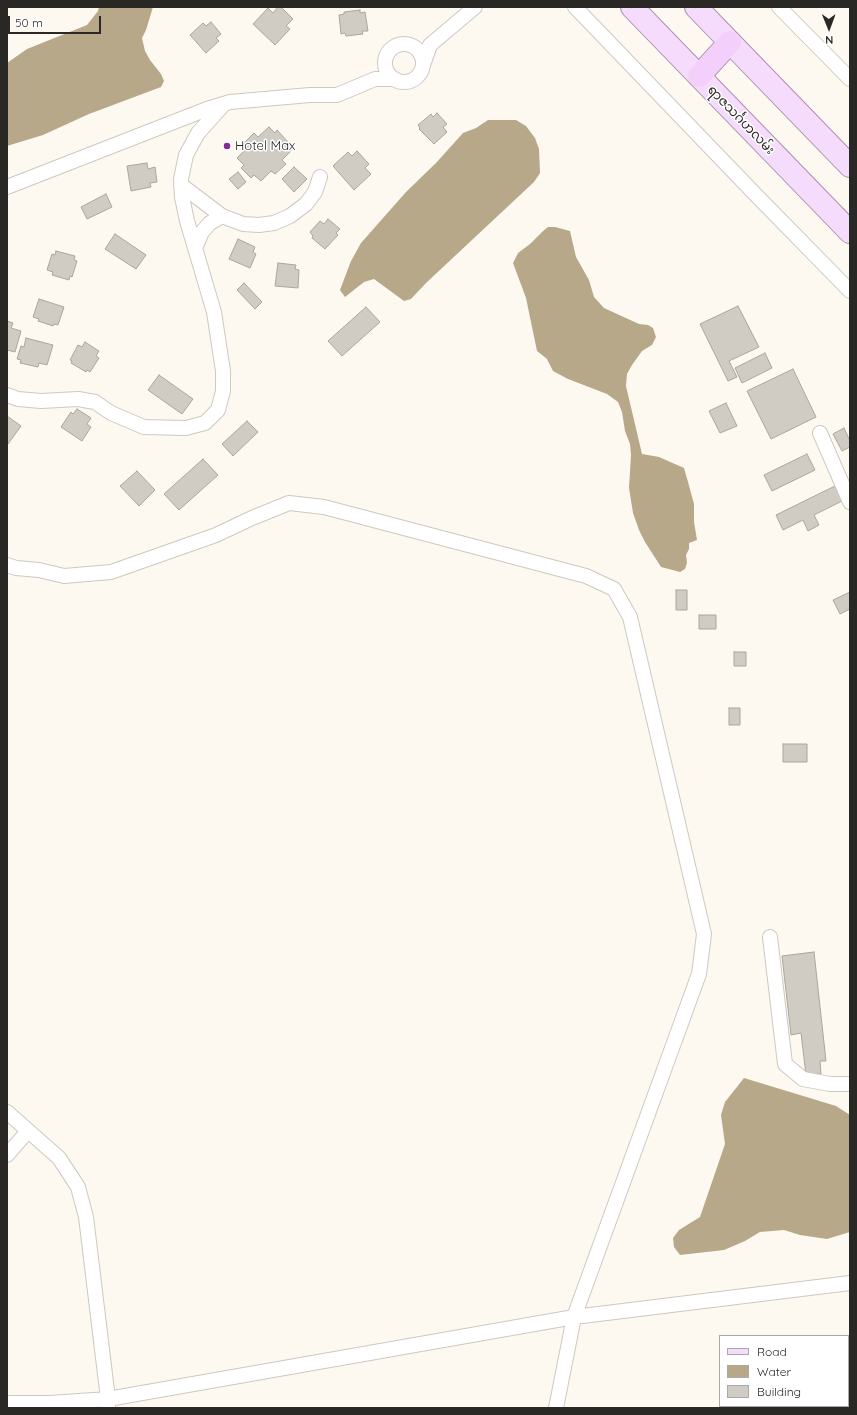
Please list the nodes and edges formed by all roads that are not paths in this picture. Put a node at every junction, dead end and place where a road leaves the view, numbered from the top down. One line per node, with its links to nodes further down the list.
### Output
1 (475, 7): 8 (street)
2 (576, 7): 23 (street)
3 (632, 7): 11 (main road, ရာဇသင်္ဂဟလမ်း)
4 (696, 7): 6 (main road)
5 (779, 7): 14 (street)
6 (730, 42): 11 (highway); 16 (main road)
7 (412, 45): 8 (street); 9 (street); 10 (street)
8 (430, 45): 10 (street)
9 (386, 64): 12 (street); 13 (street)
10 (423, 65): 13 (street)
11 (699, 76): 21 (main road, ရာဇသင်္ဂဟလမ်း)
12 (375, 79): 13 (street); 15 (street)
13 (395, 79)
14 (850, 79)
15 (224, 104): 18 (street); 19 (street)
16 (850, 166)
17 (320, 177): 20 (street)
18 (181, 185): 20 (street); 22 (street)
19 (7, 187)
20 (222, 216): 22 (street)
21 (850, 232)
22 (195, 248): 24 (street)
23 (850, 291)
24 (7, 395)
25 (820, 433): 26 (street)
26 (850, 502)
27 (7, 565): 34 (street)
28 (770, 937): 29 (street)
29 (850, 1084)
30 (7, 1112): 31 (street)
31 (28, 1131): 32 (street); 36 (street)
32 (7, 1155)
33 (850, 1283): 34 (street)
34 (574, 1317): 36 (street); 37 (street)
35 (7, 1403): 36 (street)
36 (108, 1403)
37 (556, 1408)

